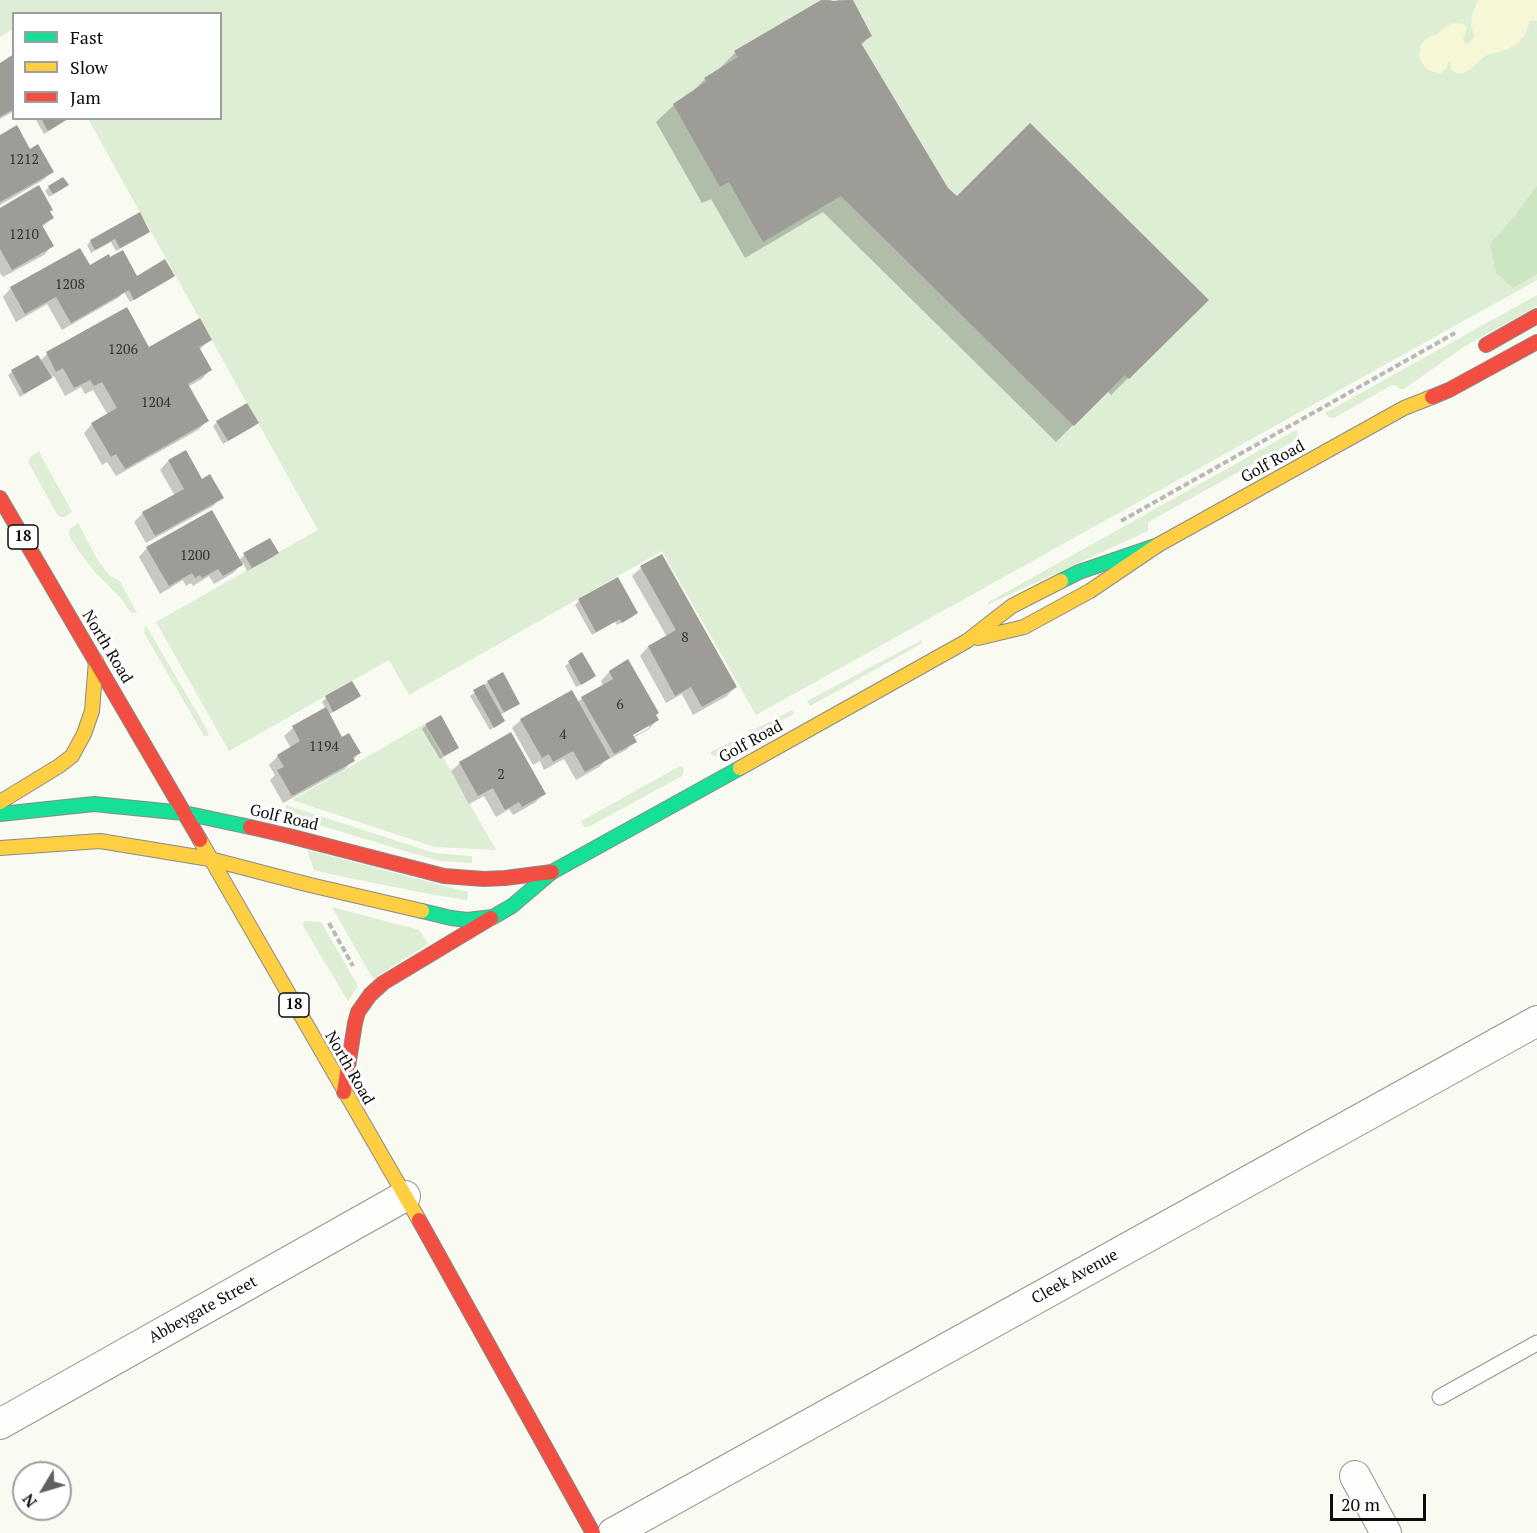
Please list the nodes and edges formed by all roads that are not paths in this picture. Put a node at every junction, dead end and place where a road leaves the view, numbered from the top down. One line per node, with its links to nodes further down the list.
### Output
1 (1537, 316): 3 (main road)
2 (1537, 342): 5 (main road, Golf Road)
3 (1473, 352)
4 (1435, 381): 5 (main road, Golf Road)
5 (1404, 408): 7 (main road, Golf Road)
6 (0, 498): 9 (main road, North Road / 18)
7 (1158, 545): 8 (main road, Golf Road); 8 (main road, Golf Road)
8 (967, 641): 15 (main road, Golf Road)
9 (96, 661): 10 (main road); 11 (main road, North Road / 18)
10 (0, 802)
11 (184, 813): 12 (main road, Golf Road); 14 (main road, North Road / 18); 15 (main road, Golf Road)
12 (0, 814)
13 (0, 848): 14 (main road, Golf Road)
14 (210, 859): 16 (main road, Golf Road); 18 (main road, North Road / 18)
15 (552, 872): 16 (main road, Golf Road)
16 (493, 917): 18 (main road)
17 (1537, 1021): 25 (street, Cleek Avenue)
18 (344, 1092): 19 (main road, North Road / 18)
19 (405, 1196): 22 (street, Abbeygate Street); 24 (main road, North Road / 18)
20 (1537, 1343): 21 (lane)
21 (1440, 1397)
22 (0, 1424)
23 (1355, 1476): 26 (street)
24 (593, 1533)
25 (613, 1533)
26 (1386, 1533)

